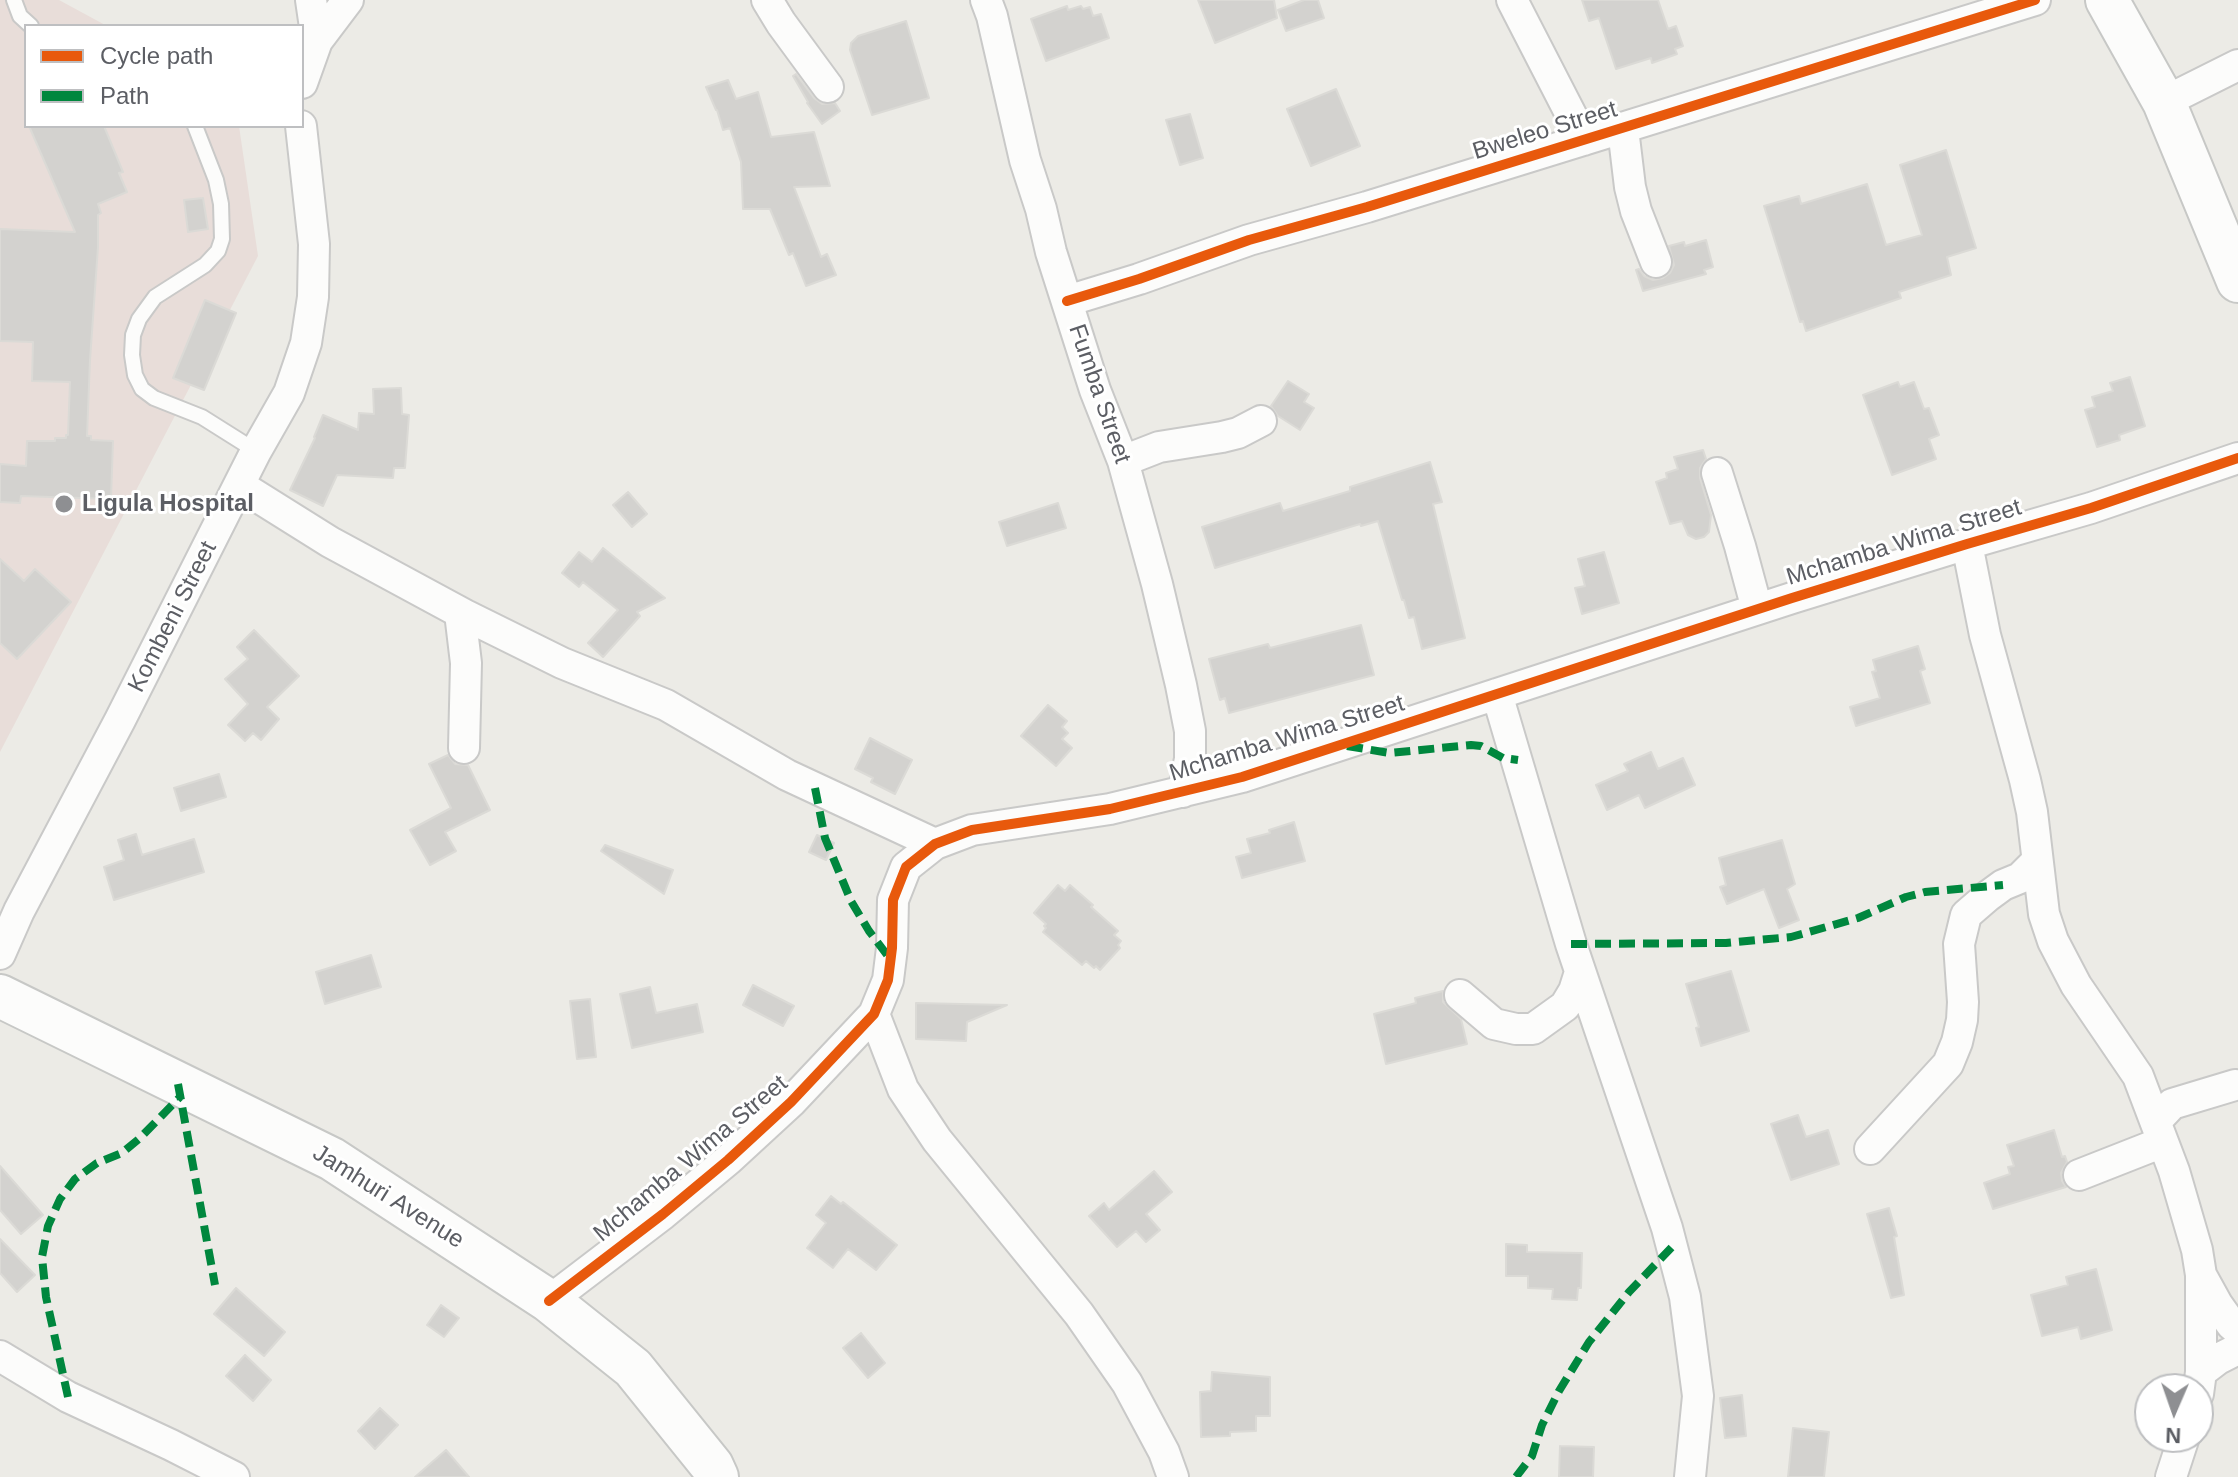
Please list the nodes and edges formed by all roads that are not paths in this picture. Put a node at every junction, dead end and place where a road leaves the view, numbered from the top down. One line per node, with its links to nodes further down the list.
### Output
1 (14, 0): 9 (lane)
2 (311, 0): 10 (street)
3 (348, 0): 10 (street)
4 (767, 0): 13 (street)
5 (986, 0): 21 (street, Fumba Street)
6 (1512, 0): 18 (street)
7 (2035, 0): 17 (street, Bweleo Street)
8 (2107, 0): 14 (street)
9 (29, 24)
10 (317, 41): 12 (street)
11 (2238, 65): 14 (street)
12 (304, 77)
13 (828, 87)
14 (2164, 102): 20 (street)
15 (196, 128): 23 (lane)
16 (301, 128): 23 (street, Kombeni Street)
17 (1623, 129): 18 (street, Bweleo Street); 19 (street)
18 (1584, 140): 21 (street, Bweleo Street)
19 (1656, 262)
20 (2238, 281)
21 (1067, 301): 25 (street, Fumba Street)
22 (1261, 421): 25 (street)
23 (256, 451): 27 (street, Kombeni Street)
24 (2238, 458): 28 (street, Mchamba Wima Street)
25 (1123, 461): 33 (street, Fumba Street)
26 (1717, 473): 29 (street)
27 (239, 485): 30 (street); 36 (street, Kombeni Street)
28 (1967, 544): 29 (street, Mchamba Wima Street); 35 (street)
29 (1757, 609): 31 (street, Mchamba Wima Street)
30 (460, 613): 32 (street); 34 (street)
31 (1497, 694): 33 (street, Mchamba Wima Street); 37 (street)
32 (464, 748)
33 (1183, 792): 34 (street, Mchamba Wima Street)
34 (935, 844): 40 (street, Mchamba Wima Street)
35 (2037, 861): 42 (street); 43 (street)
36 (0, 954)
37 (1580, 972): 38 (street); 56 (street)
38 (1460, 995)
39 (0, 996): 46 (street, Jamhuri Avenue)
40 (874, 1014): 46 (street, Mchamba Wima Street); 55 (street)
41 (2235, 1085): 42 (street)
42 (2159, 1116): 44 (street); 45 (street)
43 (1870, 1149)
44 (2079, 1175)
45 (2201, 1275): 47 (street); 50 (street)
46 (549, 1301): 54 (street, Jamhuri Avenue)
47 (2238, 1330)
48 (2238, 1349): 51 (street)
49 (0, 1356): 53 (street)
50 (2200, 1373)
51 (2208, 1373)
52 (2179, 1453): 57 (street)
53 (234, 1477)
54 (717, 1477)
55 (1173, 1477)
56 (1690, 1477)
57 (2171, 1477)

